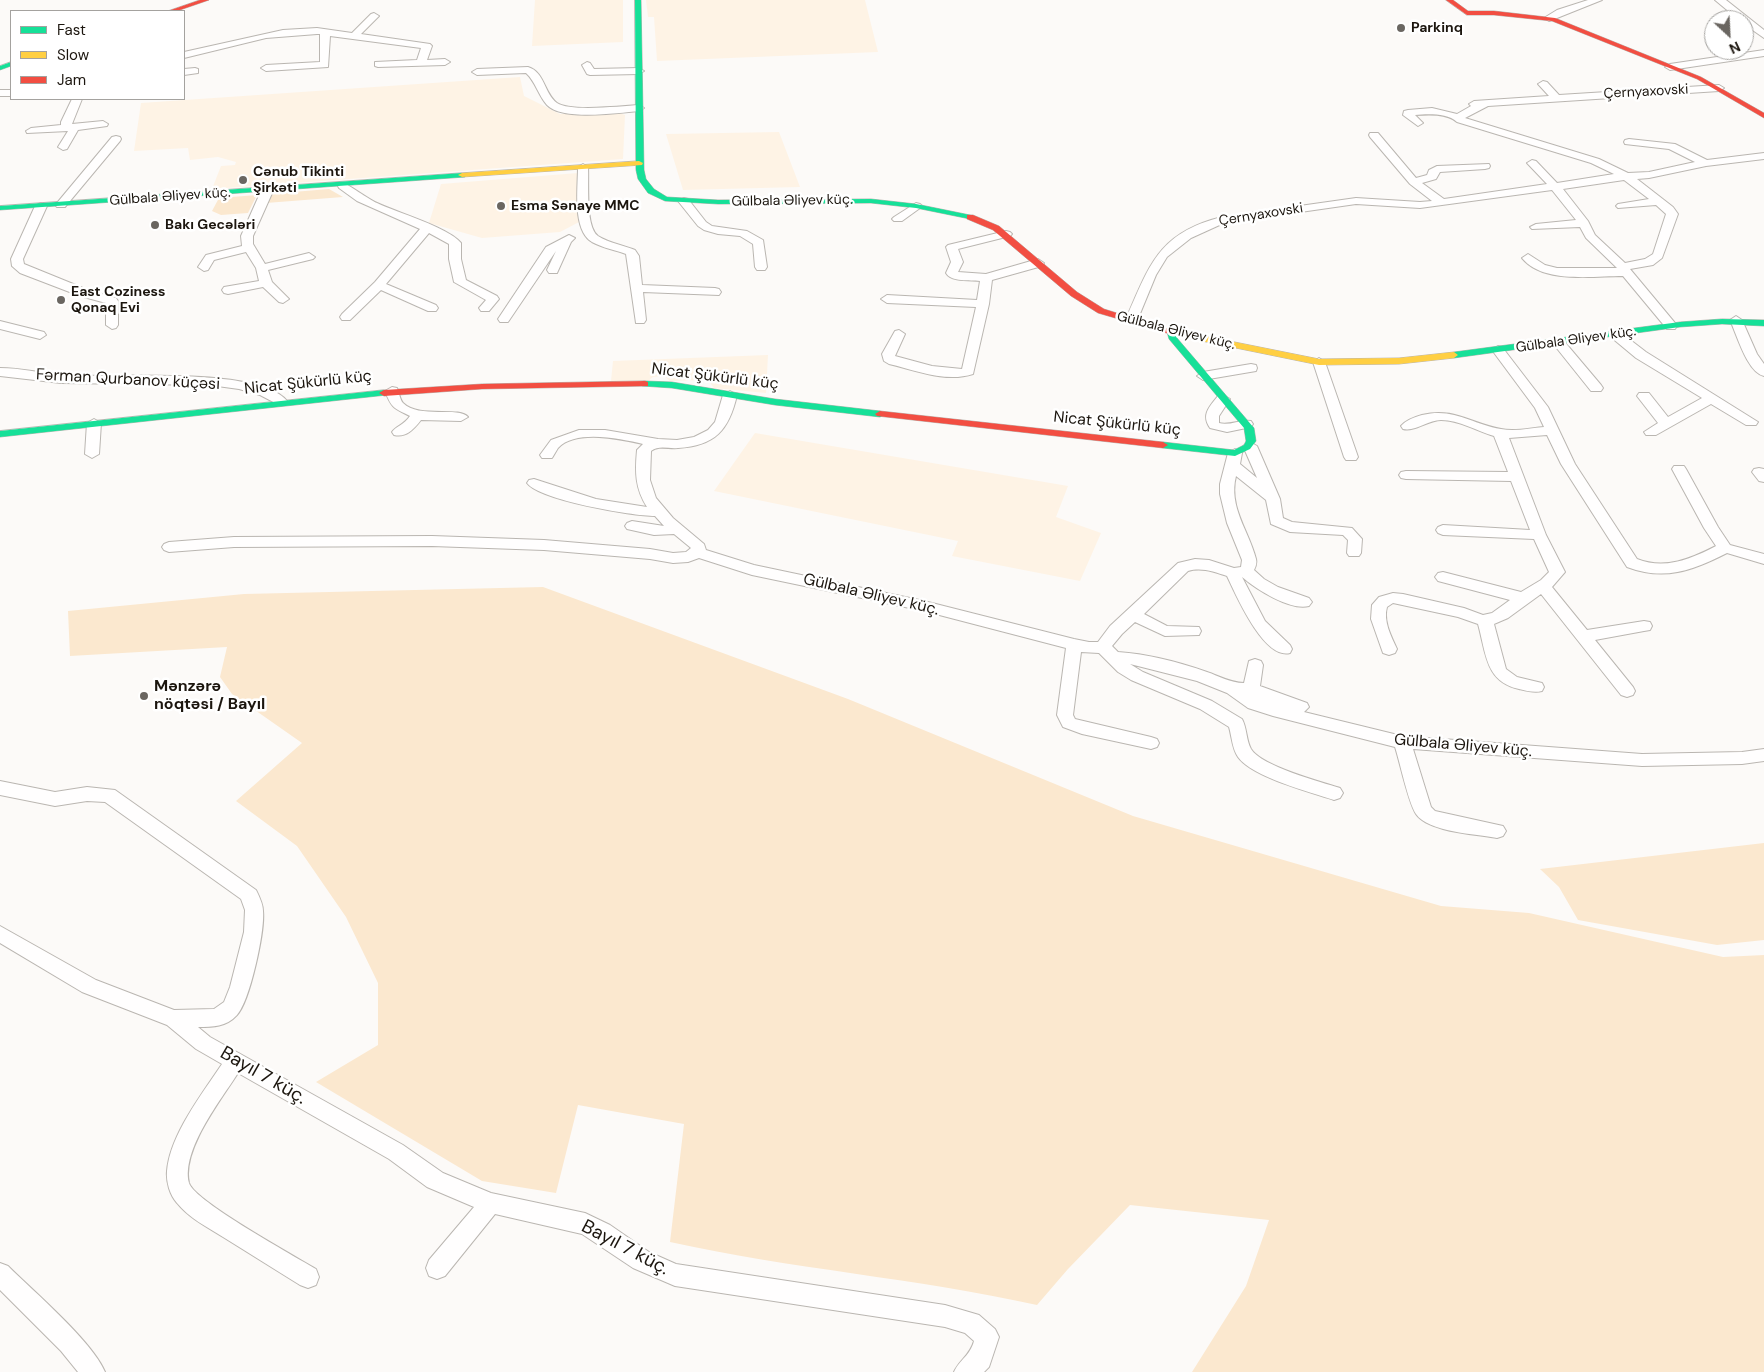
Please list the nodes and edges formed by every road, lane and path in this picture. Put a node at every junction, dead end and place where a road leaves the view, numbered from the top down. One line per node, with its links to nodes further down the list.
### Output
1 (206, 0): 6 (main road)
2 (638, 0): 26 (main road, Gülbala Əliyev küç.)
3 (1449, 0): 8 (main road)
4 (1597, 0): 8 (street)
5 (1720, 0): 10 (street)
6 (175, 10)
7 (374, 16): 13 (street)
8 (1549, 18): 23 (main road)
9 (255, 25): 12 (street)
10 (1762, 30)
11 (325, 32): 12 (street); 13 (street); 22 (street)
12 (265, 36): 14 (street)
13 (354, 36): 19 (street)
14 (206, 46): 15 (street); 17 (street)
15 (185, 55)
16 (1762, 55): 23 (street)
17 (214, 59)
18 (446, 62): 19 (street)
19 (420, 63): 20 (street)
20 (378, 64)
21 (587, 65): 29 (street)
22 (307, 67): 24 (street); 30 (street)
23 (1670, 67): 33 (main road)
24 (266, 68)
25 (195, 71): 27 (street)
26 (639, 71): 29 (street); 38 (main road, Gülbala Əliyev küç.)
27 (185, 72)
28 (477, 72): 38 (street)
29 (600, 73): 31 (street)
30 (304, 80)
31 (598, 84)
32 (1543, 84): 34 (street)
33 (1719, 88): 34 (street, Çernyaxovski); 39 (main road)
34 (1556, 98): 36 (street, Çernyaxovski)
35 (77, 100): 44 (street)
36 (1484, 104): 37 (street, Çernyaxovski); 40 (street, Çernyaxovski)
37 (1460, 106)
38 (639, 108): 52 (main road, Gülbala Əliyev küç.)
39 (1764, 116)
40 (1458, 117): 41 (street); 43 (street, Çernyaxovski)
41 (1418, 123)
42 (103, 124): 44 (street)
43 (1482, 126): 46 (street); 57 (street, Çernyaxovski)
44 (67, 127): 45 (street); 50 (street)
45 (31, 131)
46 (1464, 132)
47 (1374, 135): 58 (street)
48 (116, 139): 65 (street)
49 (1629, 142): 54 (street)
50 (62, 147)
51 (1764, 156): 54 (street, Çernyaxovski)
52 (639, 163): 56 (main road, Gülbala Əliyev küç.); 62 (main road, Gülbala Əliyev küç.)
53 (1532, 163): 60 (street)
54 (1706, 163): 57 (street, Çernyaxovski)
55 (1485, 166): 58 (street)
56 (583, 167): 59 (main road, Gülbala Əliyev küç.); 74 (street)
57 (1626, 176): 60 (street, Çernyaxovski); 63 (street, Çernyaxovski)
58 (1414, 182): 64 (street)
59 (343, 186): 61 (main road, Gülbala Əliyev küç.); 72 (street)
60 (1555, 187): 64 (street, Çernyaxovski); 71 (street)
61 (267, 191): 65 (main road, Gülbala Əliyev küç.); 77 (street)
62 (684, 201): 67 (main road, Gülbala Əliyev küç.); 82 (street)
63 (1659, 201): 68 (street); 85 (street, Çernyaxovski)
64 (1442, 203): 101 (street, Çernyaxovski)
65 (61, 204): 66 (main road, Gülbala Əliyev küç.)
66 (40, 206): 69 (main road, Gülbala Əliyev küç.); 104 (street)
67 (916, 206): 70 (street); 75 (main road, Gülbala Əliyev küç.)
68 (1622, 206)
69 (0, 208)
70 (898, 219)
71 (1584, 223): 73 (street); 85 (street)
72 (428, 227): 88 (street); 96 (street)
73 (1536, 227)
74 (586, 228): 76 (street); 89 (street)
75 (1006, 234): 80 (main road, Gülbala Əliyev küç.); 86 (street)
76 (566, 240): 84 (street); 98 (street)
77 (249, 248): 81 (street); 83 (street)
78 (310, 256): 83 (street)
79 (1528, 258): 85 (street)
80 (1038, 263): 86 (street); 101 (main road, Gülbala Əliyev küç.)
81 (204, 267)
82 (761, 267)
83 (262, 268): 87 (street)
84 (553, 270)
85 (1624, 270): 105 (street)
86 (986, 278): 94 (street)
87 (266, 283): 90 (street); 92 (street)
88 (379, 285): 95 (street); 97 (street)
89 (636, 288): 91 (street); 99 (street)
90 (228, 290)
91 (715, 292)
92 (283, 299)
93 (887, 299): 94 (street)
94 (983, 304): 108 (street)
95 (432, 308)
96 (485, 308)
97 (346, 317)
98 (504, 319)
99 (640, 320)
100 (1736, 320): 102 (main road, Gülbala Əliyev küç.); 105 (main road, Gülbala Əliyev küç.); 115 (street)
101 (1131, 321): 106 (main road, Gülbala Əliyev küç.)
102 (1764, 323)
103 (0, 325): 107 (street)
104 (112, 325)
105 (1671, 326): 109 (main road, Gülbala Əliyev küç.)
106 (1171, 332): 112 (main road, Gülbala Əliyev küç.); 116 (main road)
107 (40, 334)
108 (900, 334)
109 (1616, 335): 110 (main road, Gülbala Əliyev küç.); 121 (street)
110 (1559, 343): 111 (main road, Gülbala Əliyev küç.); 117 (street)
111 (1498, 350): 112 (main road, Gülbala Əliyev küç.); 131 (street)
112 (1319, 362): 140 (street)
113 (1251, 368): 116 (street)
114 (0, 372): 123 (street, Fərman Qurbanov küçəsi)
115 (1764, 372)
116 (1203, 376): 122 (main road)
117 (1596, 388)
118 (392, 391): 119 (main road, Nicat Şükürlü küç); 123 (main road, Nicat Şükürlü küç); 124 (street)
119 (730, 395): 136 (street); 141 (main road, Nicat Şükürlü küç)
120 (1644, 396): 129 (street)
121 (1711, 398): 126 (street); 129 (street)
122 (1223, 399): 128 (main road); 128 (street)
123 (281, 402): 127 (main road, Nicat Şükürlü küç)
124 (417, 416): 125 (street); 132 (street)
125 (461, 417)
126 (1752, 422)
127 (94, 423): 135 (main road, Nicat Şükürlü küç); 138 (street)
128 (1246, 424): 137 (main road)
129 (1666, 424): 133 (street)
130 (1408, 426): 134 (street)
131 (1552, 430): 134 (street); 154 (street)
132 (399, 432)
133 (1651, 432)
134 (1500, 433): 144 (street)
135 (0, 434)
136 (656, 443): 139 (street); 147 (street)
137 (1250, 446): 141 (main road); 146 (street)
138 (92, 454)
139 (547, 455)
140 (1351, 457)
141 (1234, 459): 146 (street); 159 (street)
142 (1679, 469): 154 (street)
143 (1406, 475): 144 (street)
144 (1517, 476): 151 (street)
145 (534, 484): 147 (street)
146 (1273, 498): 157 (street)
147 (658, 512): 149 (street)
148 (632, 526): 149 (street)
149 (677, 528): 156 (street)
150 (1443, 530): 151 (street)
151 (1539, 535): 161 (street)
152 (554, 536): 155 (street)
153 (168, 547): 155 (street)
154 (1724, 548): 158 (street)
155 (605, 550): 156 (street)
156 (698, 553): 169 (street, Gülbala Əliyev küç.)
157 (1354, 553)
158 (1764, 559)
159 (1239, 572): 163 (street); 164 (street); 170 (street)
160 (1443, 577): 162 (street)
161 (1543, 586): 162 (street); 168 (street)
162 (1523, 598): 165 (street)
163 (1304, 602)
164 (1134, 615): 167 (street); 172 (street)
165 (1485, 621): 171 (street); 174 (street)
166 (1644, 626): 168 (street)
167 (1192, 631)
168 (1583, 636): 177 (street)
169 (1074, 645): 172 (street, Gülbala Əliyev küç.); 180 (street)
170 (1284, 649)
171 (1389, 649)
172 (1109, 652): 175 (street, Gülbala Əliyev küç.); 183 (street)
173 (1256, 665): 176 (street)
174 (1536, 687)
175 (1233, 689): 176 (street); 179 (street, Gülbala Əliyev küç.)
176 (1251, 689): 178 (street)
177 (1627, 691)
178 (1301, 707)
179 (1402, 742): 181 (street, Gülbala Əliyev küç.); 184 (street)
180 (1151, 743)
181 (1764, 756)
182 (0, 788): 186 (street, Bayıl 7 küç.)
183 (1334, 793)
184 (1496, 831)
185 (0, 934): 186 (street, Bayıl 7 küç.)
186 (174, 1019): 187 (street, Bayıl 7 küç.)
187 (236, 1060): 188 (street, Bayıl 7 küç.); 191 (street)
188 (491, 1203): 189 (street); 193 (street, Bayıl 7 küç.)
189 (437, 1268)
190 (0, 1274): 192 (street)
191 (308, 1277)
192 (93, 1372)
193 (966, 1372)

